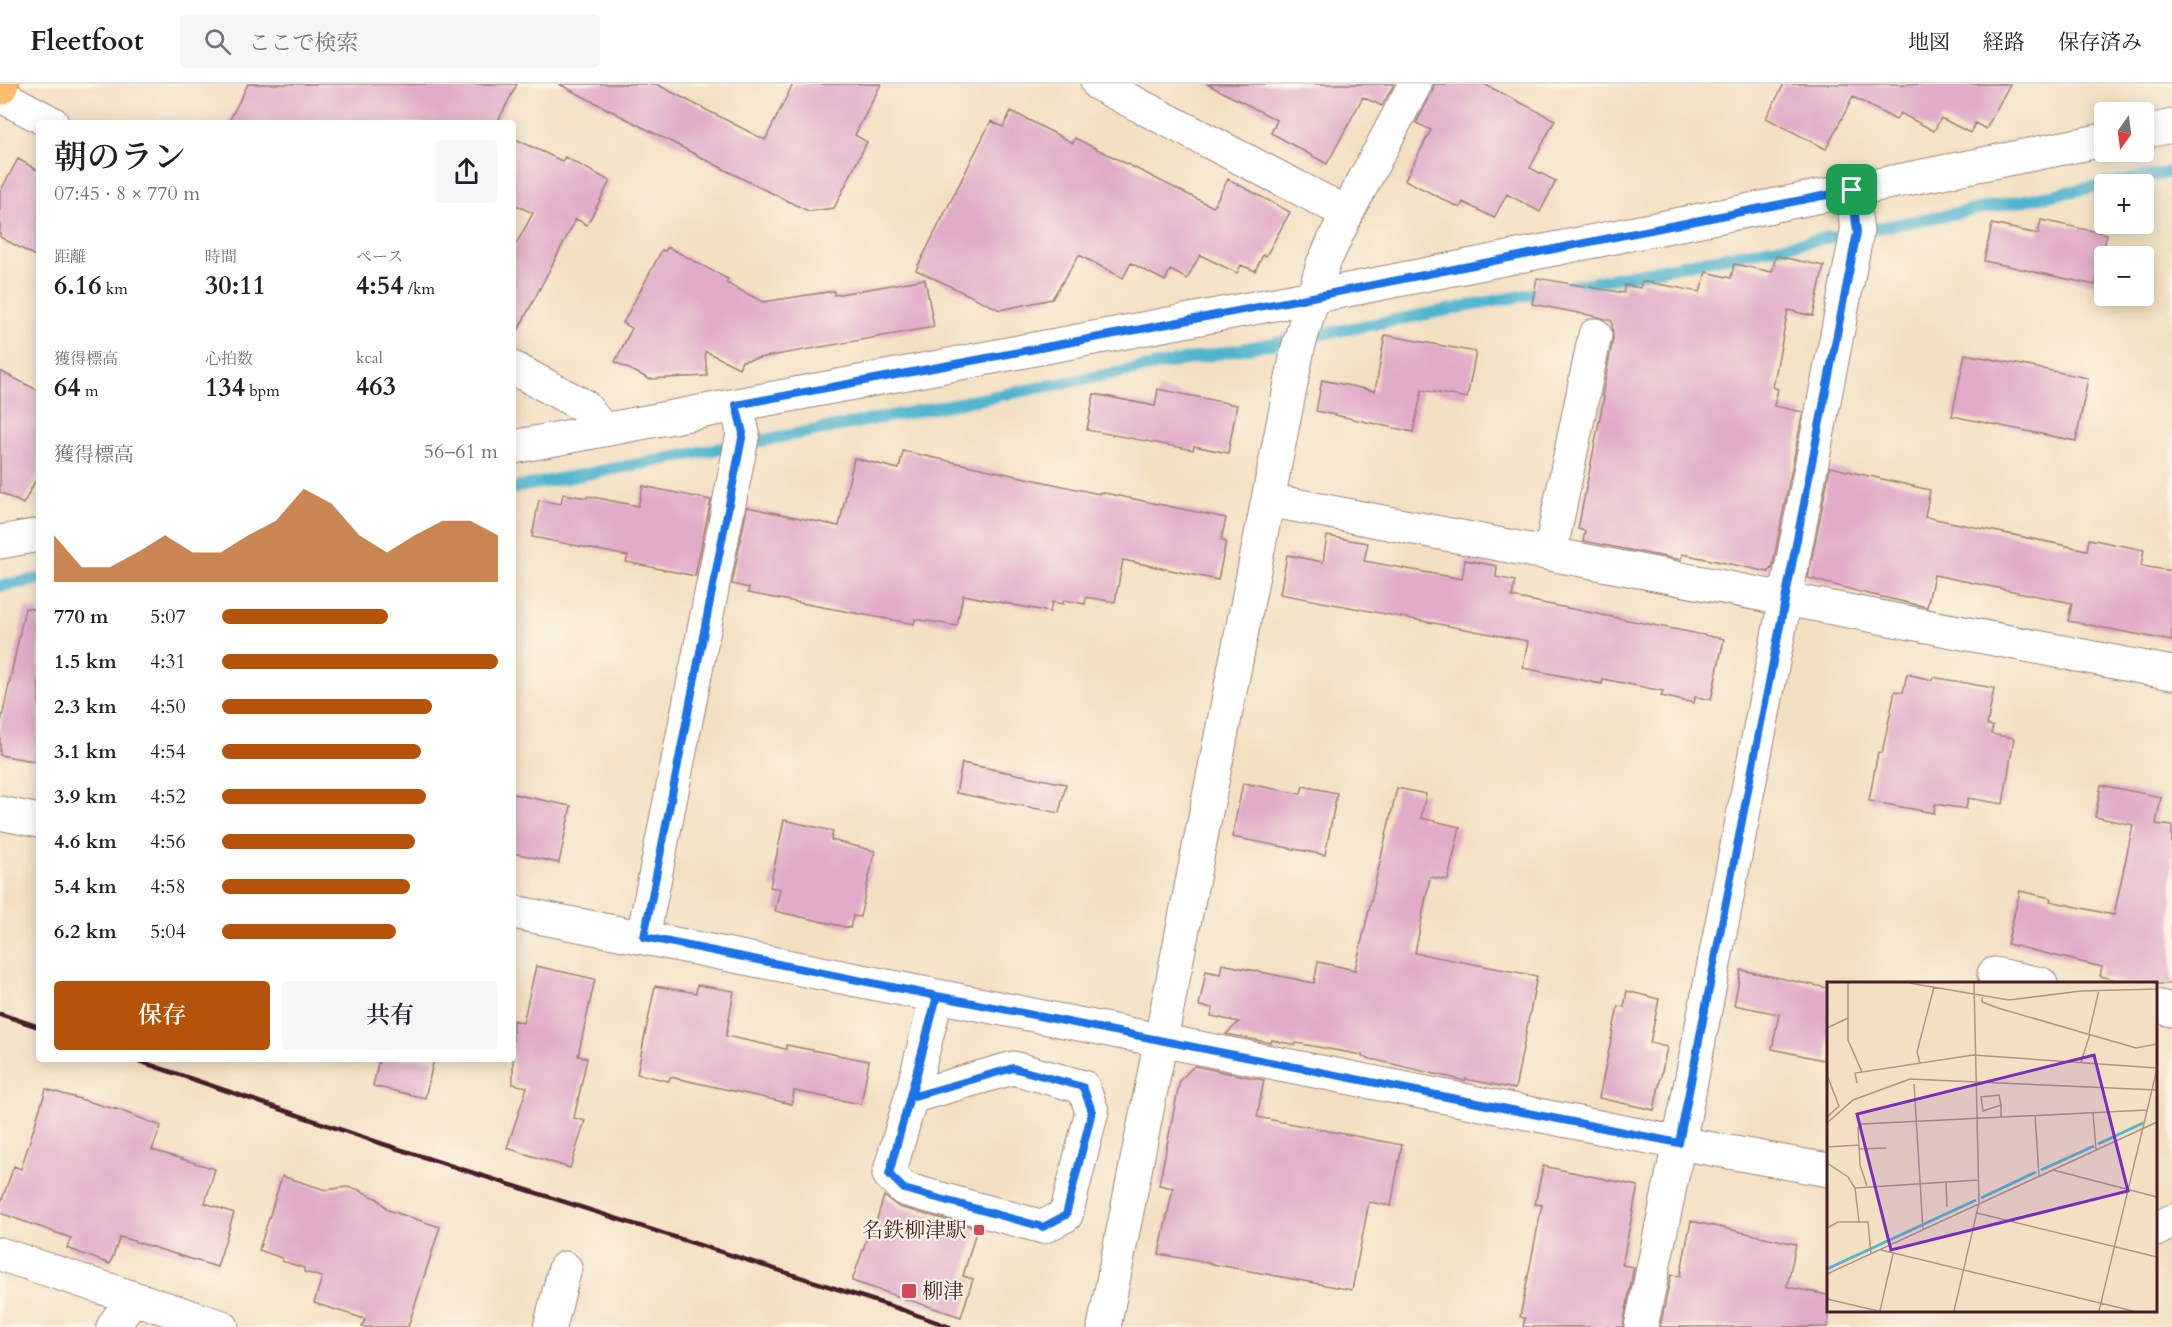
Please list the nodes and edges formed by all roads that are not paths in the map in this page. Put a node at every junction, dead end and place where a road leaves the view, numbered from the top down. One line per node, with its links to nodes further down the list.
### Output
1 (1098, 84): 9 (street)
2 (1416, 84): 9 (street)
3 (0, 95): 4 (street)
4 (46, 120)
5 (2172, 126): 6 (street)
6 (2154, 130)
7 (2094, 142): 8 (street)
8 (1852, 190): 10 (street); 20 (street)
9 (1347, 213): 10 (street)
10 (1312, 297): 13 (street); 16 (street)
11 (1595, 335): 19 (street)
12 (516, 370): 14 (street)
13 (736, 405): 14 (street); 25 (street)
14 (603, 430): 15 (street)
15 (516, 446)
16 (1268, 500): 19 (street); 31 (street)
17 (36, 536): 18 (street)
18 (0, 542)
19 (1550, 554): 20 (street)
20 (1784, 600): 21 (street); 33 (street)
21 (2172, 673)
22 (0, 813): 23 (street)
23 (36, 820)
24 (516, 913): 25 (street)
25 (644, 937): 28 (street)
26 (1994, 974): 27 (street)
27 (2032, 982)
28 (937, 996): 31 (street); 32 (street)
29 (2157, 1006): 30 (street)
30 (2172, 1010)
31 (1162, 1041): 33 (street); 43 (street)
32 (911, 1097): 32 (street)
33 (1679, 1143): 34 (street); 44 (street)
34 (1827, 1170)
35 (2172, 1221): 36 (street)
36 (2157, 1229)
37 (0, 1254): 39 (street)
38 (565, 1268): 42 (street)
39 (132, 1298): 40 (street); 41 (street)
40 (113, 1327)
41 (222, 1327)
42 (550, 1327)
43 (1104, 1327)
44 (1641, 1327)

